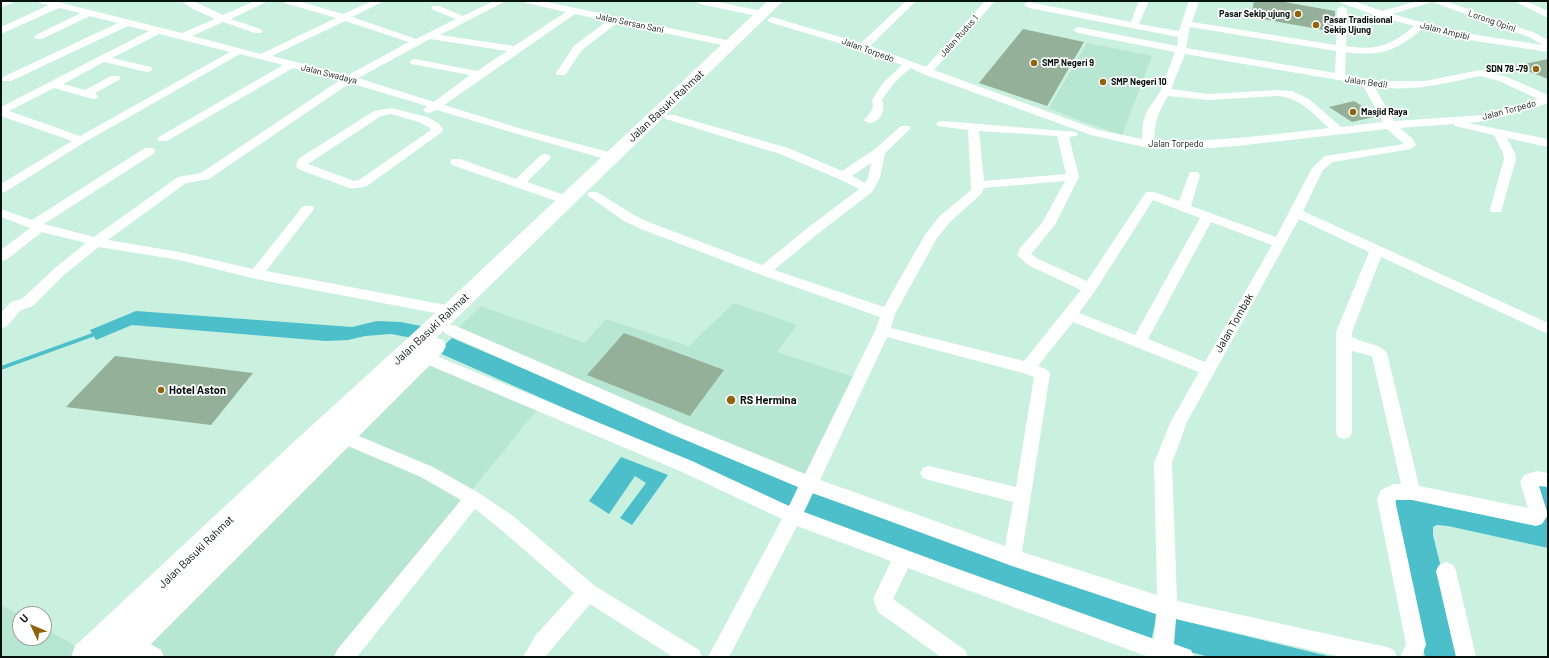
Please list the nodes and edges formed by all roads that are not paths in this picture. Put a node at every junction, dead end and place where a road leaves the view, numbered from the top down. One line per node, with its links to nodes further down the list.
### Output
1 (9, 1): 20 (street)
2 (43, 1): 21 (street, Jalan Swadaya)
3 (186, 1): 32 (street)
4 (263, 1): 32 (street)
5 (288, 1): 31 (street)
6 (379, 1): 31 (street)
7 (501, 1): 33 (street)
8 (528, 1): 26 (street, Jalan Sersan Sani)
9 (700, 1): 30 (street, Jalan Torpedo)
10 (776, 1): 30 (highway, Jalan Basuki Rahmat)
11 (791, 1): 30 (highway, Jalan Basuki Rahmat)
12 (911, 1): 50 (street)
13 (990, 1): 62 (street, Jalan Rudus 1)
14 (1063, 1): 25 (street)
15 (1144, 1): 37 (street)
16 (1194, 1): 36 (street)
17 (1428, 1): 28 (street)
18 (1436, 1): 49 (street, Lorong Opini)
19 (1520, 1): 29 (street)
20 (1, 4)
21 (57, 5): 27 (street, Jalan Swadaya); 39 (street)
22 (1028, 5): 25 (street)
23 (1343, 5): 28 (street, Jalan Ampibi); 52 (street)
24 (436, 8): 33 (street)
25 (1055, 10): 37 (street)
26 (573, 11): 34 (street, Jalan Sersan Sani); 51 (street)
27 (88, 13): 35 (street, Jalan Swadaya); 46 (street)
28 (1383, 15): 38 (street, Jalan Ampibi)
29 (1548, 15)
30 (767, 17): 48 (highway, Jalan Basuki Rahmat); 50 (street, Jalan Torpedo); 76 (highway, Jalan Basuki Rahmat)
31 (345, 18): 47 (street); 56 (street)
32 (222, 19): 42 (street); 44 (street)
33 (463, 19): 45 (street)
34 (614, 20): 48 (street, Jalan Sersan Sani); 63 (street)
35 (128, 22): 40 (street, Jalan Swadaya); 65 (street)
36 (1187, 24): 43 (street); 52 (street)
37 (1134, 25): 43 (street)
38 (1420, 25): 52 (street); 53 (street, Jalan Ampibi)
39 (1, 30)
40 (159, 30): 44 (street, Jalan Swadaya); 57 (street)
41 (1078, 30): 54 (street, Jalan Bedil)
42 (258, 31)
43 (1183, 35): 54 (street)
44 (184, 36): 55 (street, Jalan Swadaya)
45 (428, 36): 47 (street); 51 (street)
46 (39, 37)
47 (417, 42): 68 (street)
48 (731, 44): 94 (highway, Jalan Basuki Rahmat)
49 (1548, 44)
50 (863, 47): 60 (street, Jalan Torpedo)
51 (516, 48): 64 (street)
52 (1341, 49): 67 (street)
53 (1548, 49)
54 (1181, 50): 67 (street, Jalan Bedil); 72 (street)
55 (238, 51): 56 (street, Jalan Swadaya); 89 (street)
56 (262, 57): 59 (street, Jalan Swadaya)
57 (102, 59): 61 (street); 70 (street)
58 (415, 62): 64 (street)
59 (291, 65): 68 (street, Jalan Swadaya); 88 (street)
60 (909, 65): 62 (street, Jalan Torpedo); 78 (street)
61 (147, 69)
62 (927, 72): 85 (street, Jalan Torpedo)
63 (561, 73)
64 (479, 74): 74 (street)
65 (4, 78): 71 (street)
66 (115, 78): 70 (street)
67 (1340, 78): 69 (street, Jalan Bedil)
68 (349, 79): 74 (street, Jalan Swadaya); 113 (street)
69 (1367, 83): 73 (street, Jalan Bedil); 81 (street)
70 (53, 84): 75 (street)
71 (19, 85)
72 (1165, 92): 84 (street); 91 (street)
73 (1548, 99): 79 (street, Jalan Torpedo)
74 (434, 106): 77 (street); 94 (street, Jalan Swadaya)
75 (1, 112): 89 (street)
76 (670, 117): 98 (street); 104 (highway, Jalan Basuki Rahmat)
77 (418, 118): 77 (street)
78 (870, 120)
79 (1446, 121): 81 (street, Jalan Torpedo); 86 (street)
80 (942, 124): 82 (street)
81 (1390, 125): 84 (street, Jalan Torpedo); 109 (street, Jalan Tombak)
82 (973, 127): 87 (street); 101 (street)
83 (905, 128): 93 (street)
84 (1339, 131): 91 (street, Jalan Torpedo)
85 (1095, 133): 87 (street); 91 (street, Jalan Torpedo)
86 (1499, 133): 90 (street); 108 (street)
87 (1062, 134): 99 (street)
88 (163, 139)
89 (81, 140): 102 (street)
90 (1548, 143)
91 (1148, 144)
92 (150, 151): 112 (street)
93 (879, 152): 98 (street); 103 (street)
94 (612, 157): 105 (highway, Jalan Basuki Rahmat)
95 (545, 158): 100 (street)
96 (456, 162): 100 (street)
97 (1194, 175): 106 (street)
98 (843, 176): 103 (street)
99 (1073, 177): 101 (street); 119 (street)
100 (519, 183): 105 (street)
101 (978, 185): 122 (street)
102 (1, 189)
103 (868, 189): 117 (street)
104 (593, 194): 117 (street); 125 (highway, Jalan Basuki Rahmat)
105 (566, 200): 125 (highway, Jalan Basuki Rahmat)
106 (1184, 207): 111 (street); 119 (street)
107 (308, 209): 118 (street)
108 (1496, 209)
109 (1295, 212): 114 (street, Jalan Tombak); 115 (street)
110 (1, 213): 112 (street)
111 (1208, 216): 114 (street); 129 (street)
112 (37, 226): 113 (street); 116 (street)
113 (96, 242): 118 (street); 121 (street)
114 (1280, 243): 132 (street, Jalan Tombak)
115 (1377, 249): 126 (street); 128 (street)
116 (1, 257)
117 (764, 270): 122 (street)
118 (256, 274): 125 (street)
119 (1090, 288): 123 (street)
120 (1, 306): 121 (street)
121 (16, 306): 124 (street)
122 (888, 314): 127 (street)
123 (1070, 315): 129 (street); 131 (street)
124 (1, 322)
125 (447, 325): 130 (highway, Jalan Basuki Rahmat); 137 (street)
126 (1548, 329)
127 (883, 331): 131 (street); 137 (street)
128 (1344, 339): 133 (street); 138 (street)
129 (1139, 341): 132 (street)
130 (421, 352): 134 (highway, Jalan Basuki Rahmat); 141 (street); 149 (highway, Jalan Basuki Rahmat)
131 (1027, 368): 139 (street)
132 (1208, 368): 146 (street, Jalan Tombak)
133 (1344, 432)
134 (342, 436): 140 (street); 147 (highway, Jalan Basuki Rahmat)
135 (929, 473): 139 (street)
136 (1548, 480): 138 (street)
137 (807, 486): 141 (street); 143 (street)
138 (1412, 492): 158 (street)
139 (1023, 497): 143 (street)
140 (474, 498): 145 (street); 151 (street)
141 (794, 514): 142 (street); 154 (street)
142 (903, 557): 148 (street); 155 (street)
143 (1012, 557): 146 (street)
144 (1446, 571): 159 (street)
145 (588, 592): 152 (street); 153 (street)
146 (1167, 611): 148 (street, Jalan Tombak); 157 (street)
147 (124, 650): 150 (street)
148 (1162, 651): 156 (street)
149 (86, 657)
150 (154, 657)
151 (344, 657)
152 (533, 657)
153 (692, 657)
154 (718, 657)
155 (958, 657)
156 (1184, 657)
157 (1387, 657)
158 (1410, 657)
159 (1466, 657)

